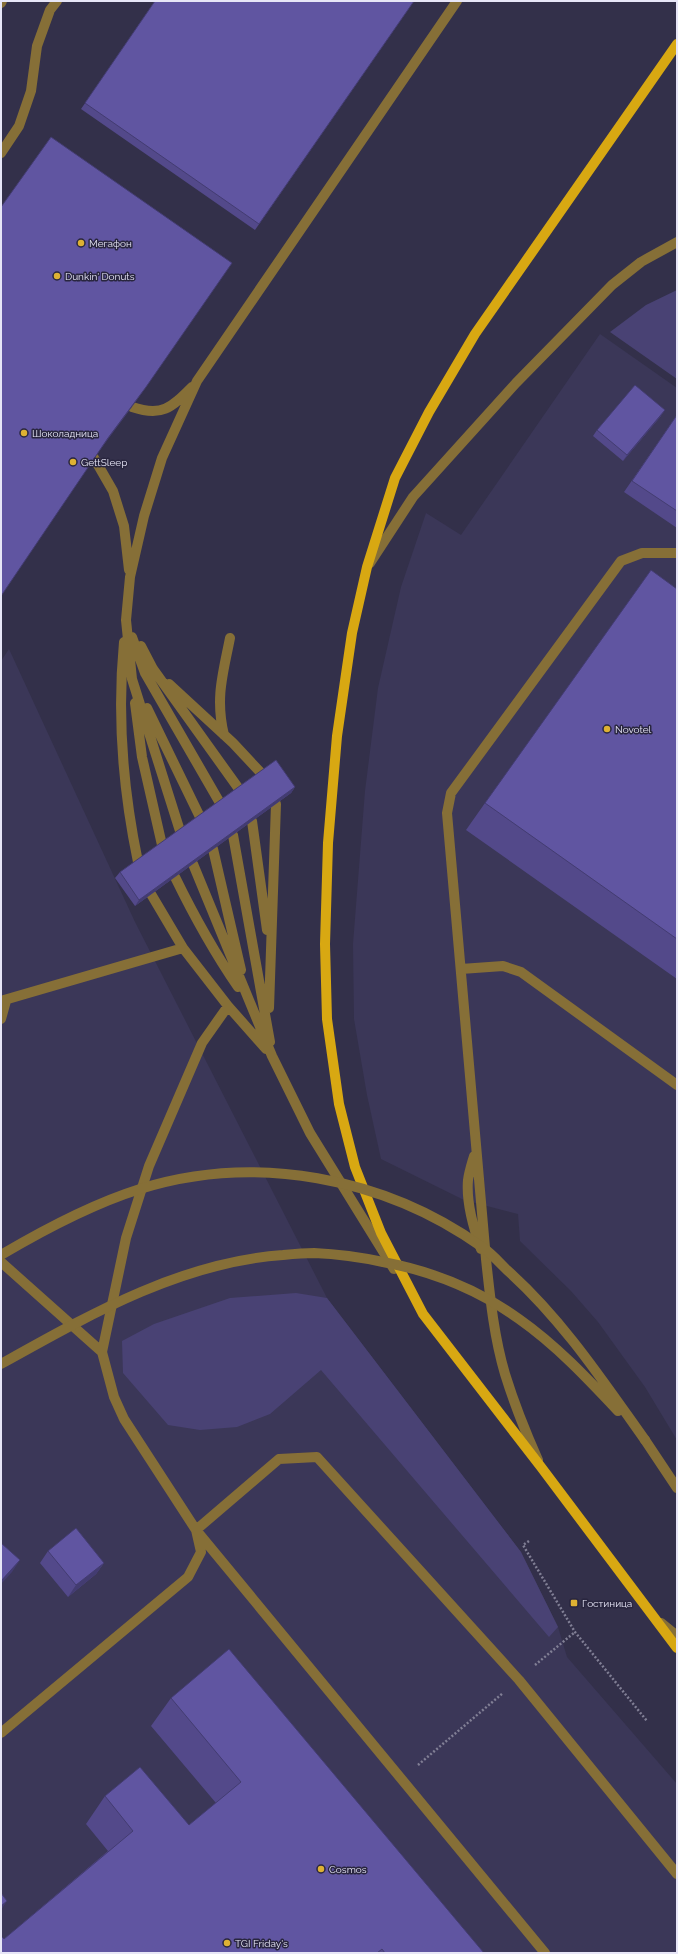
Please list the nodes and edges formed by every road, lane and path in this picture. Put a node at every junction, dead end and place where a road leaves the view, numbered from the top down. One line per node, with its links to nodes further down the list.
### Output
1 (57, 1): 4 (street)
2 (457, 1): 6 (street)
3 (677, 44): 10 (main road)
4 (1, 153)
5 (677, 242): 10 (street)
6 (197, 381): 7 (street); 11 (street)
7 (132, 407)
8 (94, 458): 11 (street)
9 (677, 553): 33 (street)
10 (367, 567): 43 (main road)
11 (130, 578): 12 (street)
12 (126, 620): 14 (street); 15 (street); 19 (street); 27 (street)
13 (230, 638): 16 (street)
14 (153, 669): 16 (street); 18 (street)
15 (132, 679): 21 (street); 23 (street); 25 (street)
16 (224, 735): 17 (street)
17 (261, 773)
18 (239, 789)
19 (220, 803)
20 (276, 804): 32 (street)
21 (200, 817)
22 (252, 821): 32 (street)
23 (180, 832)
24 (233, 835): 38 (street)
25 (162, 845)
26 (213, 849): 35 (street)
27 (138, 862)
28 (193, 864): 35 (street)
29 (175, 877): 35 (street)
30 (151, 894): 31 (street)
31 (183, 948): 34 (street); 36 (street)
32 (271, 958): 38 (street)
33 (461, 969): 40 (street); 47 (street)
34 (4, 1001): 37 (street)
35 (249, 1003): 39 (street)
36 (228, 1006): 39 (street); 44 (street)
37 (1, 1018)
38 (268, 1028): 39 (street)
39 (272, 1056): 43 (street)
40 (677, 1085)
41 (1, 1255): 46 (street, bridge)
42 (1, 1262): 44 (street)
43 (423, 1314): 47 (main road)
44 (102, 1352): 49 (street)
45 (1, 1364): 46 (street, bridge)
46 (645, 1440): 48 (street)
47 (541, 1467): 51 (main road)
48 (677, 1488)
49 (196, 1530): 55 (street); 57 (street); 58 (street)
50 (529, 1541): 52 (path)
51 (654, 1618): 53 (street); 54 (main road)
52 (575, 1632): 55 (path); 56 (path)
53 (677, 1636)
54 (677, 1648)
55 (519, 1680): 58 (path); 59 (street)
56 (647, 1721)
57 (1, 1733)
58 (401, 1779): 60 (street)
59 (677, 1874)
60 (545, 1953)

